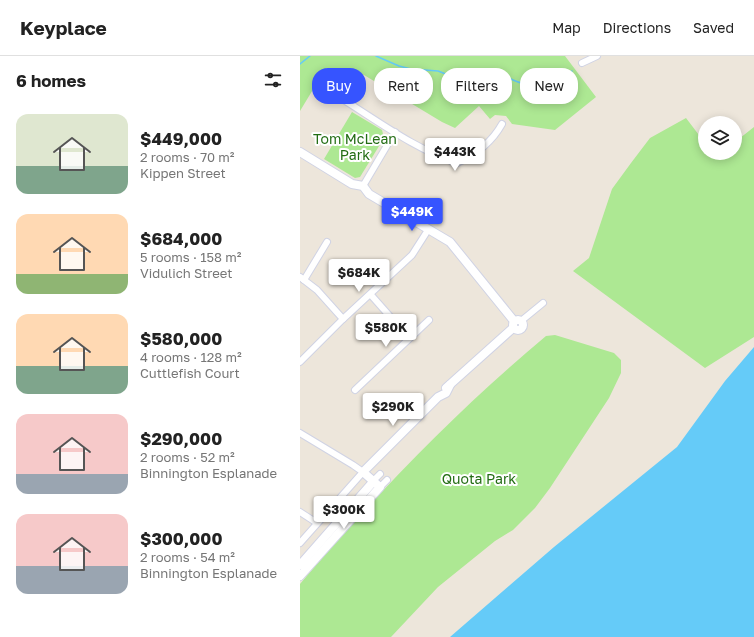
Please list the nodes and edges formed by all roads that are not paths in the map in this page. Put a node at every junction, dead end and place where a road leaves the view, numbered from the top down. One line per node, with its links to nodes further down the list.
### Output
1 (597, 56): 2 (street)
2 (582, 63)
3 (351, 104): 5 (street)
4 (502, 124): 5 (street)
5 (395, 132): 7 (street)
6 (300, 152): 7 (street)
7 (363, 186): 8 (street)
8 (428, 230): 11 (street); 15 (street)
9 (327, 242): 10 (street)
10 (302, 279): 13 (street)
11 (371, 295): 13 (street); 16 (street)
12 (543, 303): 15 (street)
13 (343, 319): 17 (street)
14 (429, 320): 16 (street)
15 (516, 323): 20 (street)
16 (409, 338): 18 (street)
17 (301, 359)
18 (356, 390)
19 (300, 433): 20 (street)
20 (363, 472): 23 (street); 25 (street)
21 (380, 474): 23 (street)
22 (387, 480): 23 (street)
23 (375, 483): 27 (street); 28 (street)
24 (300, 512): 25 (street)
25 (317, 523): 26 (street)
26 (300, 543)
27 (300, 565)
28 (300, 576)

